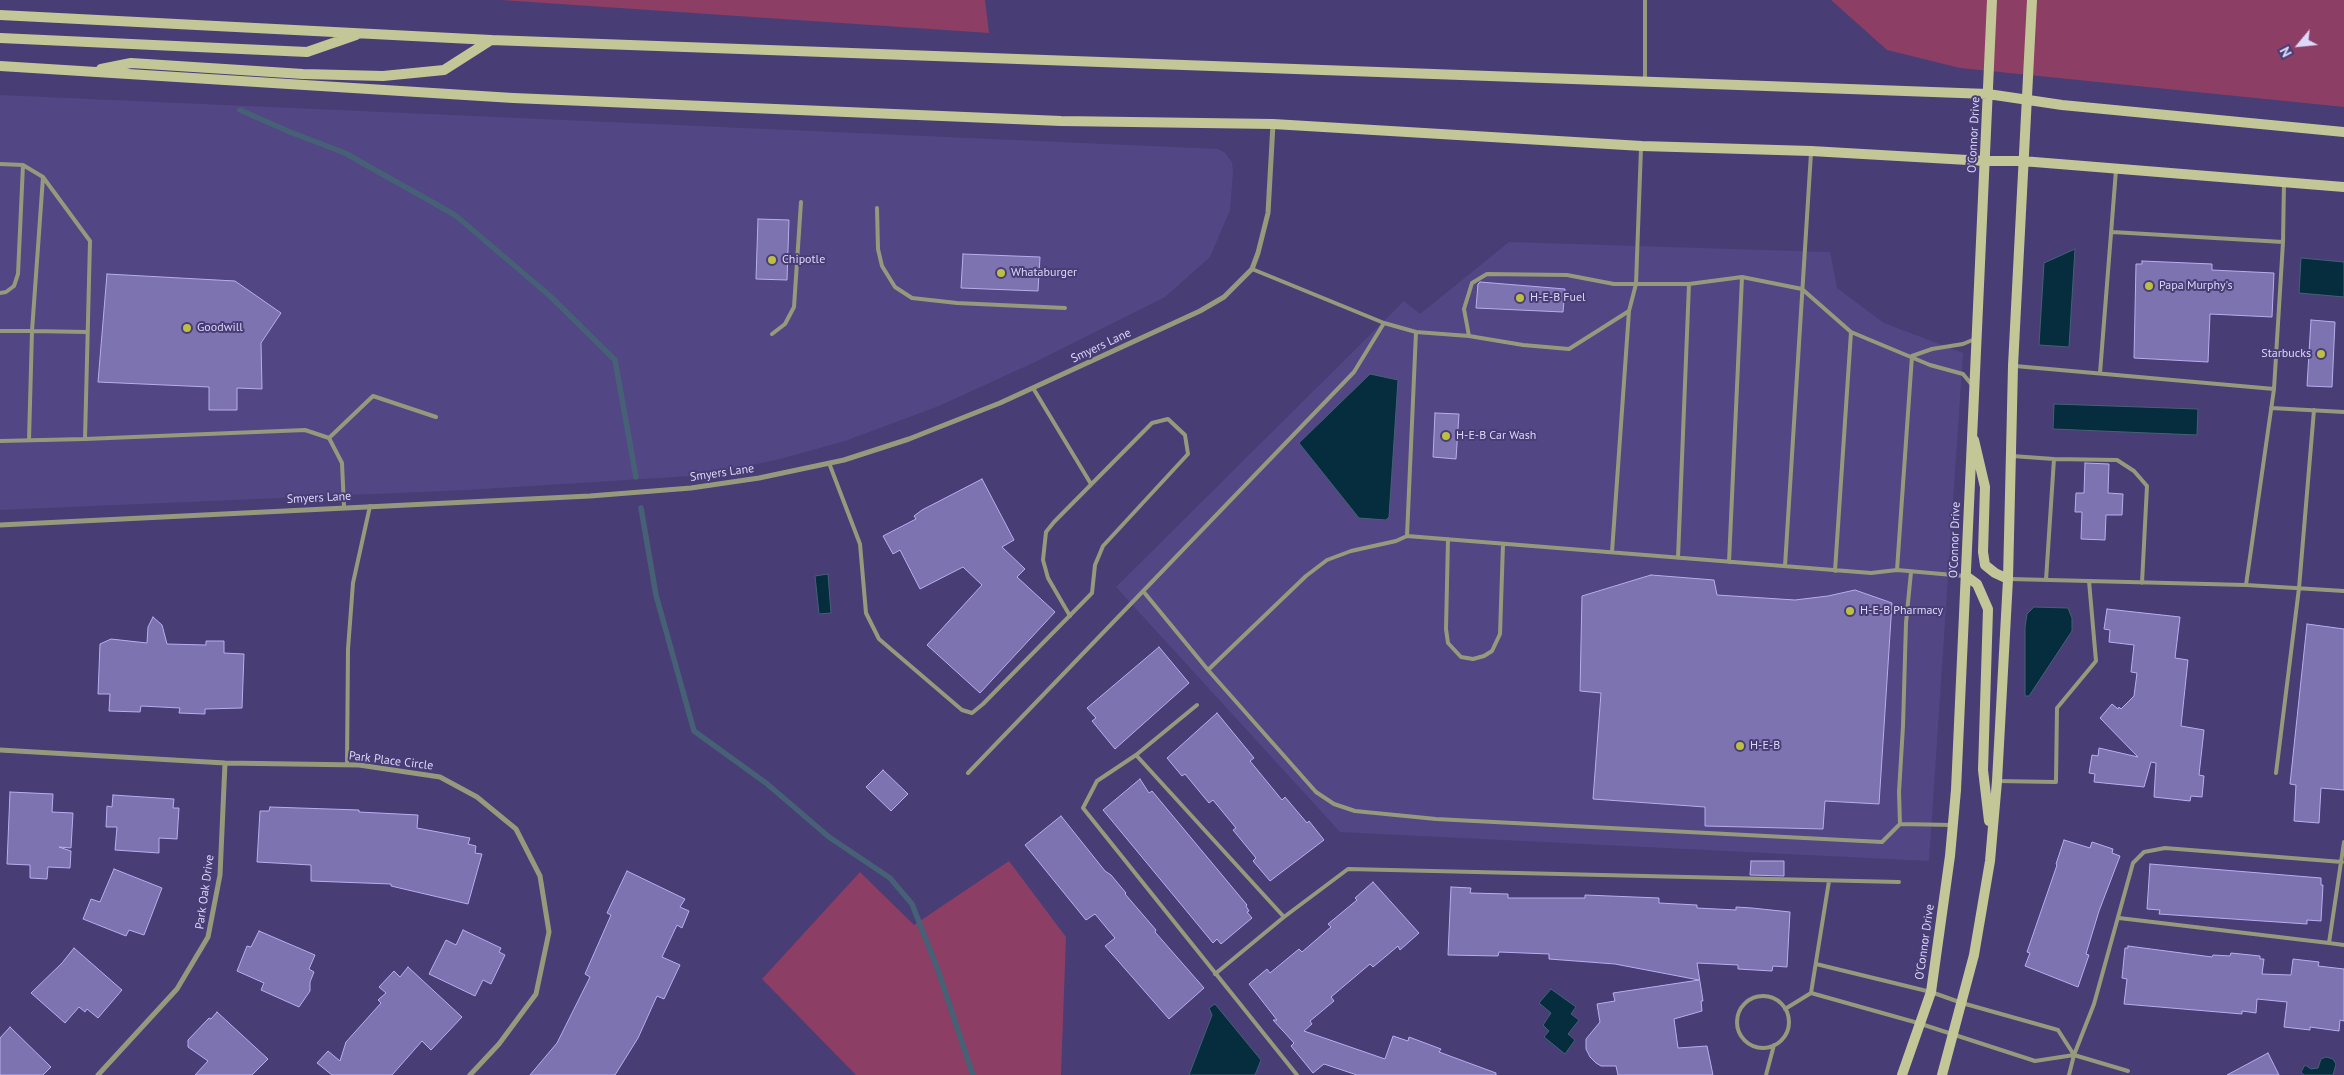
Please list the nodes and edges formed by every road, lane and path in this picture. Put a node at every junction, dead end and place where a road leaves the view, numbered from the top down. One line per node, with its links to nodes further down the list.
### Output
1 (1645, 0): 10 (lane)
2 (1992, 0): 11 (main road, O'Connor Drive)
3 (2032, 0): 12 (main road)
4 (0, 15): 5 (main road)
5 (361, 33): 6 (main road); 7 (main road)
6 (0, 38)
7 (490, 40): 9 (main road); 10 (main road)
8 (0, 66): 9 (main road)
9 (88, 72): 13 (main road)
10 (1645, 82): 11 (main road)
11 (1988, 94): 12 (main road); 17 (main road, O'Connor Drive)
12 (2027, 99): 14 (main road); 18 (main road)
13 (1273, 124): 15 (main road); 29 (street, Smyers Lane)
14 (2344, 132)
15 (1642, 146): 16 (main road); 31 (lane)
16 (1812, 151): 17 (main road); 33 (lane)
17 (1984, 161): 18 (main road); 45 (main road, O'Connor Drive)
18 (2022, 161): 21 (main road); 47 (main road)
19 (0, 164): 20 (lane)
20 (23, 165): 22 (lane); 34 (lane)
21 (2116, 168): 23 (main road); 27 (lane)
22 (43, 177): 38 (lane); 40 (lane)
23 (2284, 182): 24 (main road); 28 (lane)
24 (2344, 187)
25 (801, 202): 43 (lane)
26 (877, 208): 35 (lane)
27 (2112, 232): 28 (lane); 48 (lane)
28 (2283, 242): 51 (lane)
29 (1252, 269): 37 (lane); 49 (street, Smyers Lane)
30 (1742, 278): 32 (lane); 33 (lane); 73 (lane)
31 (1636, 284): 32 (lane); 36 (lane); 44 (lane)
32 (1689, 284): 72 (lane)
33 (1802, 289): 42 (lane); 74 (lane)
34 (0, 293)
35 (1064, 308)
36 (1629, 311): 44 (lane); 71 (lane)
37 (1384, 323): 41 (lane); 85 (lane)
38 (32, 331): 39 (lane); 40 (lane); 59 (lane)
39 (0, 332)
40 (87, 332): 58 (lane)
41 (1416, 332): 44 (lane); 68 (lane)
42 (1851, 332): 46 (lane); 76 (lane)
43 (772, 334)
44 (1470, 336)
45 (1977, 338): 46 (lane); 50 (main road, O'Connor Drive)
46 (1912, 356): 50 (lane); 75 (lane)
47 (2013, 366): 48 (lane); 61 (main road)
48 (2100, 373): 51 (lane)
49 (1033, 388): 63 (street, Smyers Lane); 64 (lane)
50 (1975, 388): 56 (main road, O'Connor Drive)
51 (2274, 389): 52 (lane)
52 (2271, 408): 53 (lane); 83 (lane)
53 (2314, 410): 54 (lane); 84 (lane)
54 (2344, 412)
55 (436, 417): 57 (lane)
56 (1972, 427): 78 (main road, O'Connor Drive); 79 (main road)
57 (329, 438): 58 (lane); 66 (lane)
58 (85, 439): 59 (lane)
59 (29, 440): 60 (lane)
60 (0, 441)
61 (2010, 456): 62 (lane); 79 (main road)
62 (2054, 459): 80 (lane); 82 (lane)
63 (829, 463): 65 (street, Smyers Lane); 87 (lane)
64 (1091, 484): 87 (lane); 87 (lane)
65 (370, 506): 66 (street, Smyers Lane); 93 (lane)
66 (344, 507): 67 (street, Smyers Lane)
67 (0, 525)
68 (1407, 536): 69 (lane); 88 (lane)
69 (1448, 539): 70 (lane); 70 (lane)
70 (1503, 544): 71 (lane)
71 (1612, 552): 72 (lane)
72 (1678, 558): 73 (lane)
73 (1728, 562): 74 (lane)
74 (1785, 566): 76 (lane)
75 (1897, 570): 76 (lane); 77 (lane)
76 (1835, 571)
77 (1911, 572): 78 (lane); 97 (lane)
78 (1966, 576): 98 (main road, O'Connor Drive); 99 (main road)
79 (2008, 579): 80 (lane); 96 (main road)
80 (2046, 580): 81 (lane)
81 (2089, 581): 82 (lane); 96 (lane)
82 (2142, 583): 83 (lane)
83 (2246, 585): 84 (lane)
84 (2299, 588): 86 (lane); 94 (lane)
85 (1143, 591): 88 (lane); 95 (lane)
86 (2344, 591)
87 (1070, 616)
88 (1208, 670): 97 (lane)
89 (1197, 705): 91 (lane)
90 (0, 750): 92 (street, Park Place Circle)
91 (1136, 755): 105 (lane); 110 (lane)
92 (225, 763): 93 (street, Park Place Circle); 120 (street, Park Oak Drive)
93 (347, 765): 121 (street, Park Place Circle)
94 (2276, 773)
95 (968, 774)
96 (1997, 781): 99 (main road)
97 (1900, 824): 98 (lane)
98 (1953, 825): 111 (main road, O'Connor Drive)
99 (1992, 842): 113 (main road)
100 (2344, 842): 101 (lane)
101 (2342, 862): 104 (lane); 106 (lane)
102 (1829, 881): 103 (lane); 105 (lane); 109 (lane)
103 (1899, 882)
104 (2342, 887): 107 (lane)
105 (1284, 916): 110 (lane)
106 (2119, 918): 107 (lane); 118 (lane)
107 (2330, 943): 108 (lane)
108 (2344, 945)
109 (1816, 964): 111 (lane); 112 (lane)
110 (1215, 974): 122 (lane)
111 (1930, 992): 113 (lane); 115 (main road, O'Connor Drive)
112 (1810, 993): 114 (lane); 115 (lane)
113 (1962, 1003): 116 (main road); 118 (lane)
114 (1786, 1009): 117 (lane); 117 (lane)
115 (1918, 1023): 116 (lane); 124 (main road, O'Connor Drive)
116 (1953, 1035): 118 (lane); 125 (main road)
117 (1774, 1045): 123 (lane)
118 (2074, 1055): 119 (lane); 126 (lane)
119 (2128, 1070)
120 (98, 1075)
121 (470, 1075)
122 (1297, 1075)
123 (1766, 1075)
124 (1902, 1075)
125 (1942, 1075)
126 (2069, 1075)

